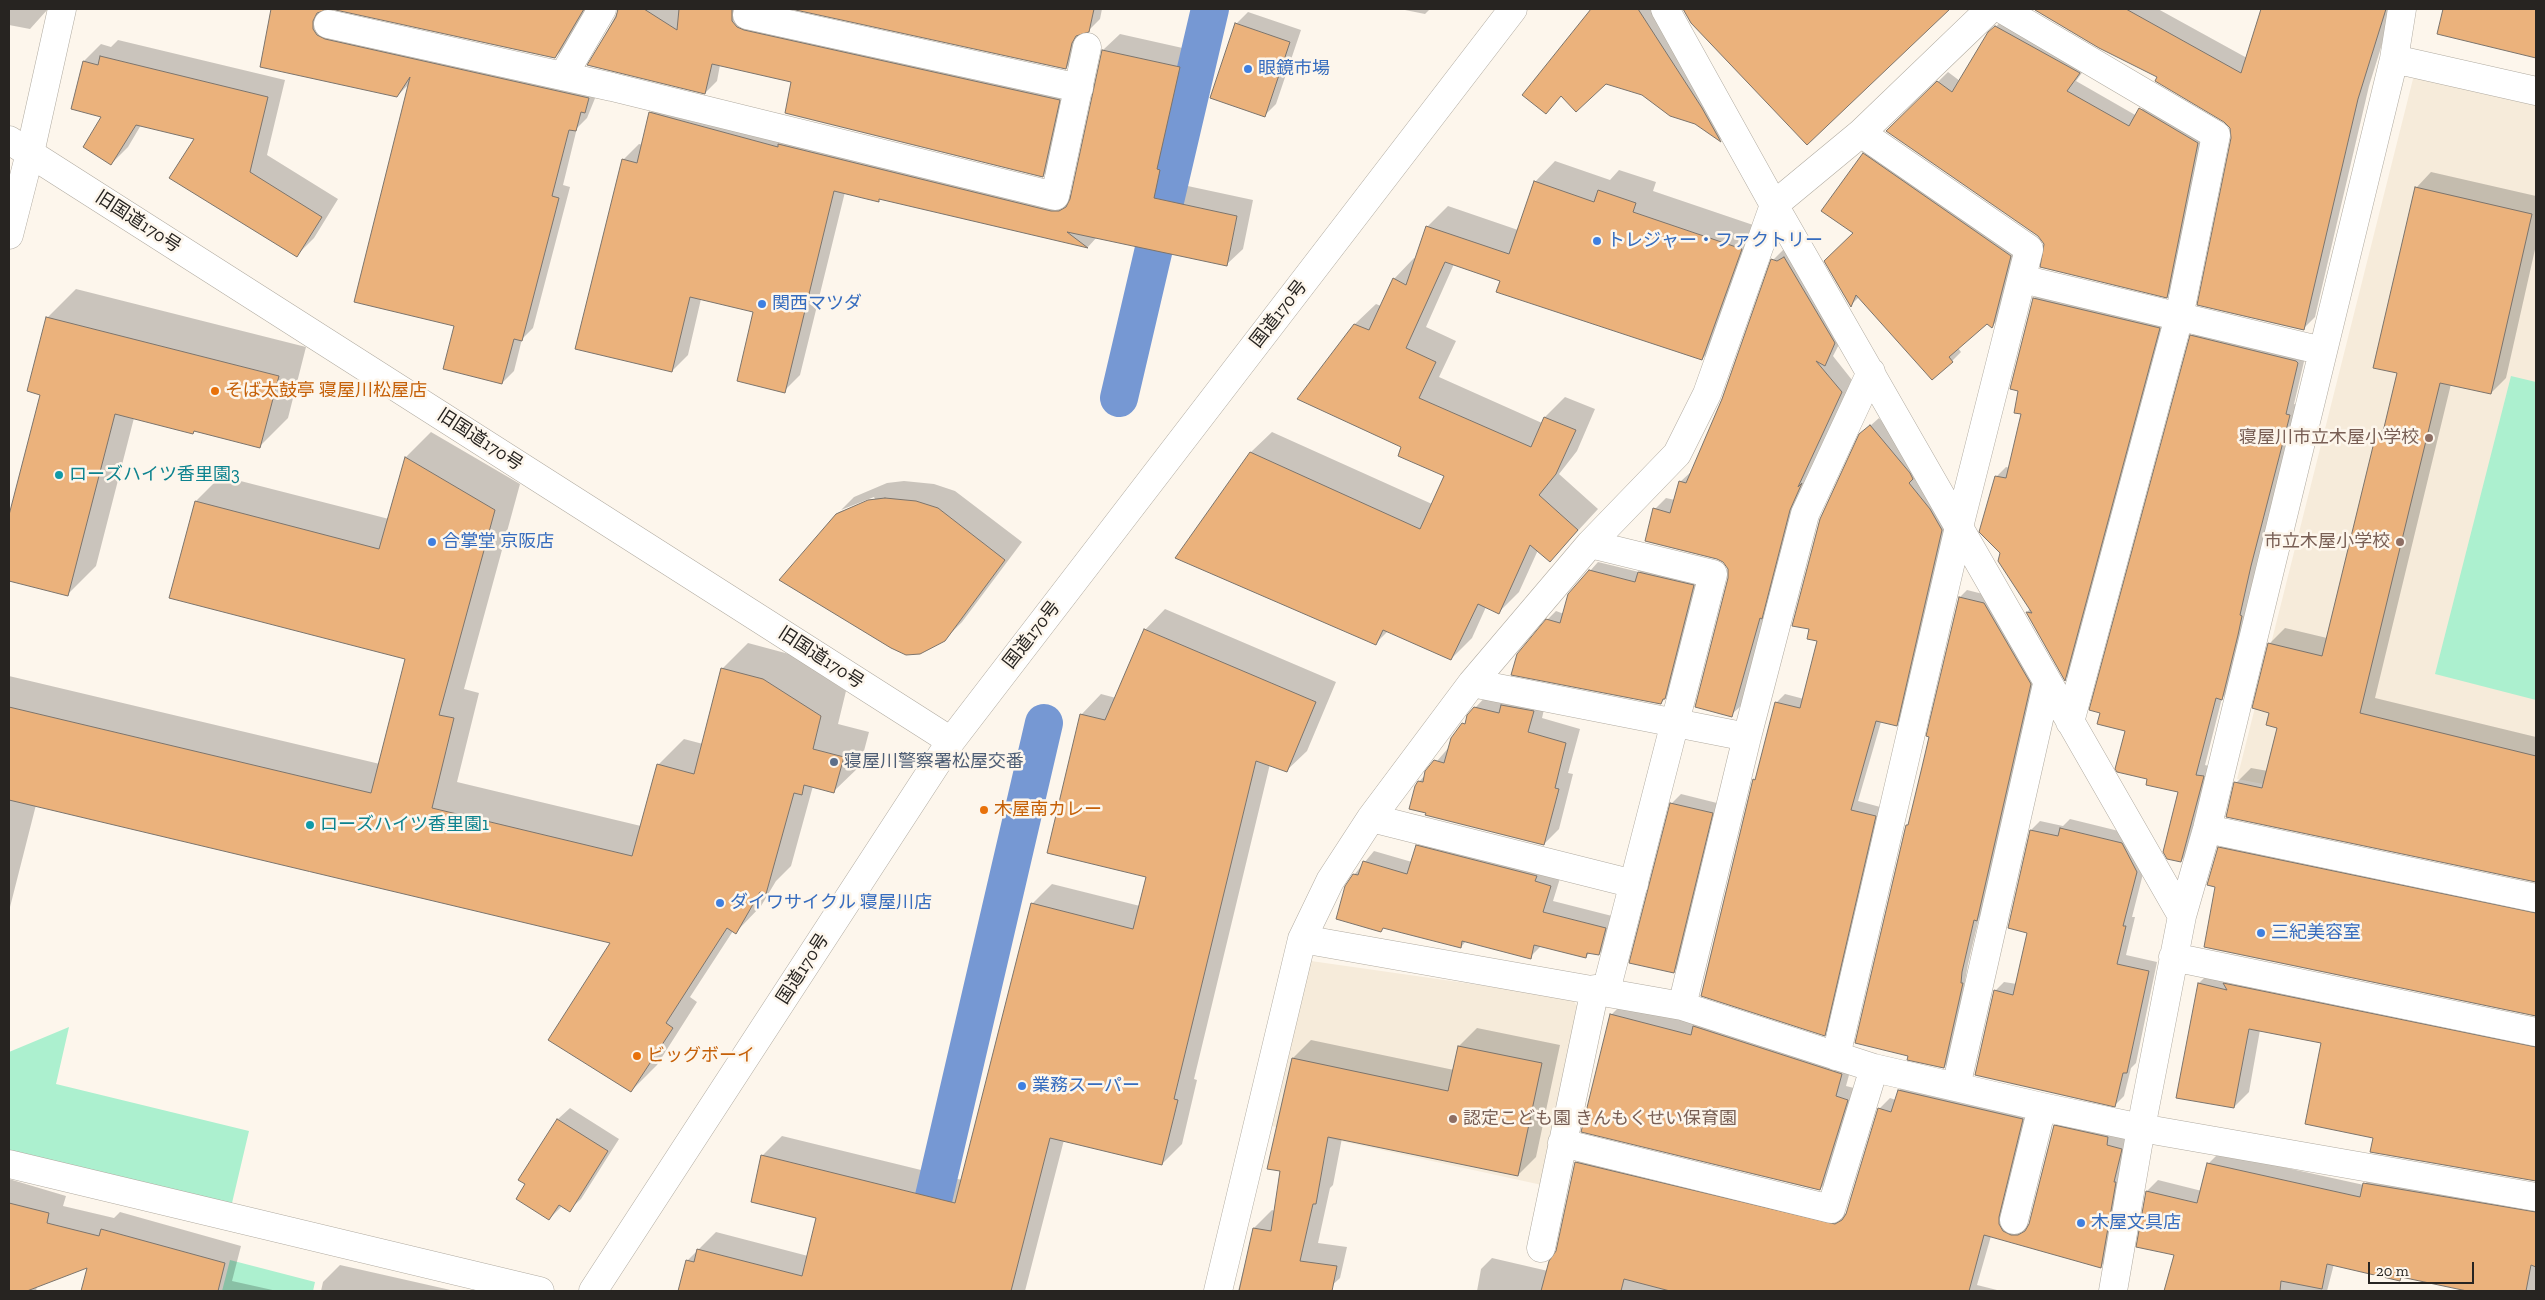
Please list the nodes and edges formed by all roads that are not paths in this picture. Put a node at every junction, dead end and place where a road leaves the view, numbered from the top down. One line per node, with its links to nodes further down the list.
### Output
1 (62, 9): 16 (main road)
2 (602, 9): 12 (main road)
3 (748, 9): 13 (main road)
4 (1513, 9): 30 (main road, 国道170号)
5 (1665, 9): 17 (main road)
6 (1990, 9): 15 (main road)
7 (2002, 9): 20 (main road)
8 (2402, 9): 11 (main road)
9 (328, 24): 12 (main road)
10 (1087, 47): 13 (main road)
11 (2394, 59): 14 (main road); 21 (main road)
12 (563, 76): 13 (main road)
13 (1079, 88)
14 (2536, 91)
15 (1861, 133): 17 (main road); 19 (main road)
16 (19, 146): 18 (main road); 30 (main road, 旧国道170号)
17 (1774, 205): 22 (main road); 24 (main road)
18 (9, 235)
19 (2022, 279): 20 (main road); 23 (main road)
20 (2179, 317): 21 (main road); 27 (main road)
21 (2323, 351): 32 (main road)
22 (1871, 372): 23 (main road); 29 (main road)
23 (1959, 527): 26 (main road); 41 (main road)
24 (1590, 544): 25 (main road); 28 (main road)
25 (1472, 683): 28 (main road); 31 (main road)
26 (2047, 684): 27 (main road); 43 (main road)
27 (2070, 722): 35 (main road)
28 (1675, 724): 29 (main road); 33 (main road)
29 (1747, 737): 39 (main road)
30 (951, 741): 52 (main road, 国道170号)
31 (1371, 818): 33 (main road); 36 (main road)
32 (2207, 829): 34 (main road); 35 (main road)
33 (1634, 884): 38 (main road)
34 (2536, 898)
35 (2182, 916): 37 (main road)
36 (1302, 939): 38 (main road); 53 (main road)
37 (2174, 957): 40 (main road); 45 (main road)
38 (1600, 990): 39 (main road); 46 (main road)
39 (1682, 1006): 41 (main road)
40 (2536, 1032)
41 (1836, 1056): 42 (main road)
42 (1874, 1068): 43 (main road); 46 (main road)
43 (1956, 1087): 44 (main road)
44 (2042, 1107): 45 (main road); 49 (main road)
45 (2141, 1128): 48 (main road); 54 (main road)
46 (1562, 1143): 50 (main road)
47 (9, 1164): 51 (main road)
48 (2536, 1197)
49 (2014, 1220)
50 (1541, 1248)
51 (540, 1291)
52 (593, 1291)
53 (1218, 1291)
54 (2113, 1291)

